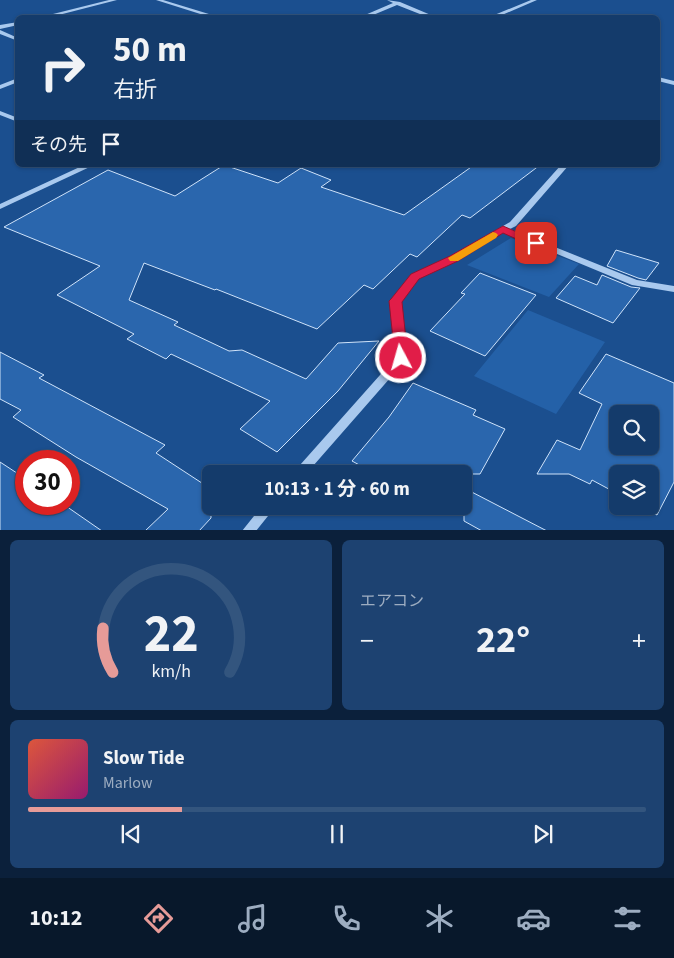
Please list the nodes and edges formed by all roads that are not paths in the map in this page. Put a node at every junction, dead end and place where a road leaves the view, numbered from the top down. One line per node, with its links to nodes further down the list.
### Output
1 (115, 0): 6 (street)
2 (158, 0): 7 (street)
3 (389, 0): 5 (street)
4 (534, 0): 10 (street)
5 (398, 3): 8 (street); 9 (street)
6 (52, 15)
7 (210, 15)
8 (368, 15)
9 (428, 15)
10 (496, 15)
11 (15, 23): 12 (street)
12 (0, 27)
13 (0, 32): 14 (street)
14 (15, 39)
15 (660, 80): 17 (street)
16 (15, 81): 18 (street)
17 (674, 83)
18 (0, 87)
19 (0, 113): 20 (street)
20 (15, 119)
21 (86, 167): 23 (street)
22 (563, 167): 24 (street)
23 (0, 207)
24 (503, 229): 25 (street); 26 (street)
25 (674, 289)
26 (306, 465)
27 (262, 515): 28 (street)
28 (248, 530)

